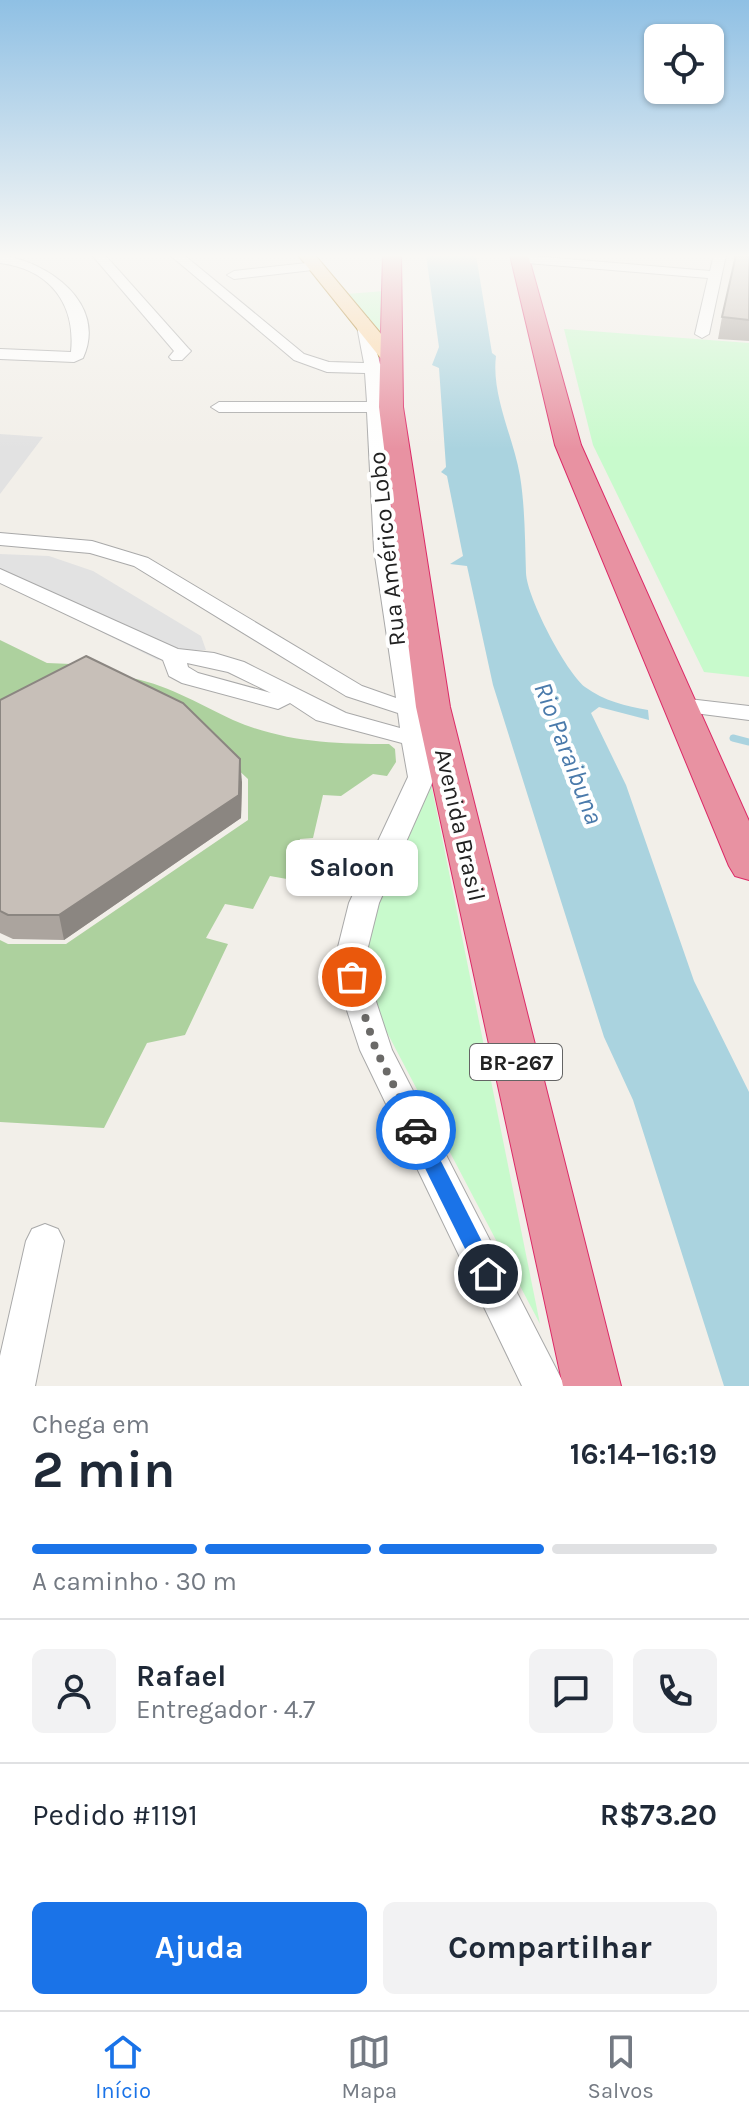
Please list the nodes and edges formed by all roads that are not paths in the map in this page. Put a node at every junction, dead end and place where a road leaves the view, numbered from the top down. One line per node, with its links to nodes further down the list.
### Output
1 (78, 320): 9 (street)
2 (155, 320): 10 (street)
3 (253, 320): 11 (street)
4 (387, 320): 11 (highway, Avenida Brasil / BR-267)
5 (536, 320): 16 (highway)
6 (705, 320): 8 (street)
7 (363, 321): 11 (street)
8 (702, 334)
9 (0, 354)
10 (177, 357)
11 (384, 365): 13 (highway, Avenida Brasil / BR-267)
12 (219, 407): 13 (street)
13 (382, 407): 18 (highway, Avenida Brasil / BR-267)
14 (0, 539): 18 (street)
15 (0, 575): 18 (street)
16 (680, 705): 17 (street); 19 (highway)
17 (749, 713)
18 (425, 733): 23 (street); 24 (highway, Avenida Brasil / BR-267)
19 (737, 811): 20 (highway)
20 (749, 864)
21 (45, 1241): 22 (street)
22 (14, 1386)
23 (544, 1386)
24 (592, 1386)

